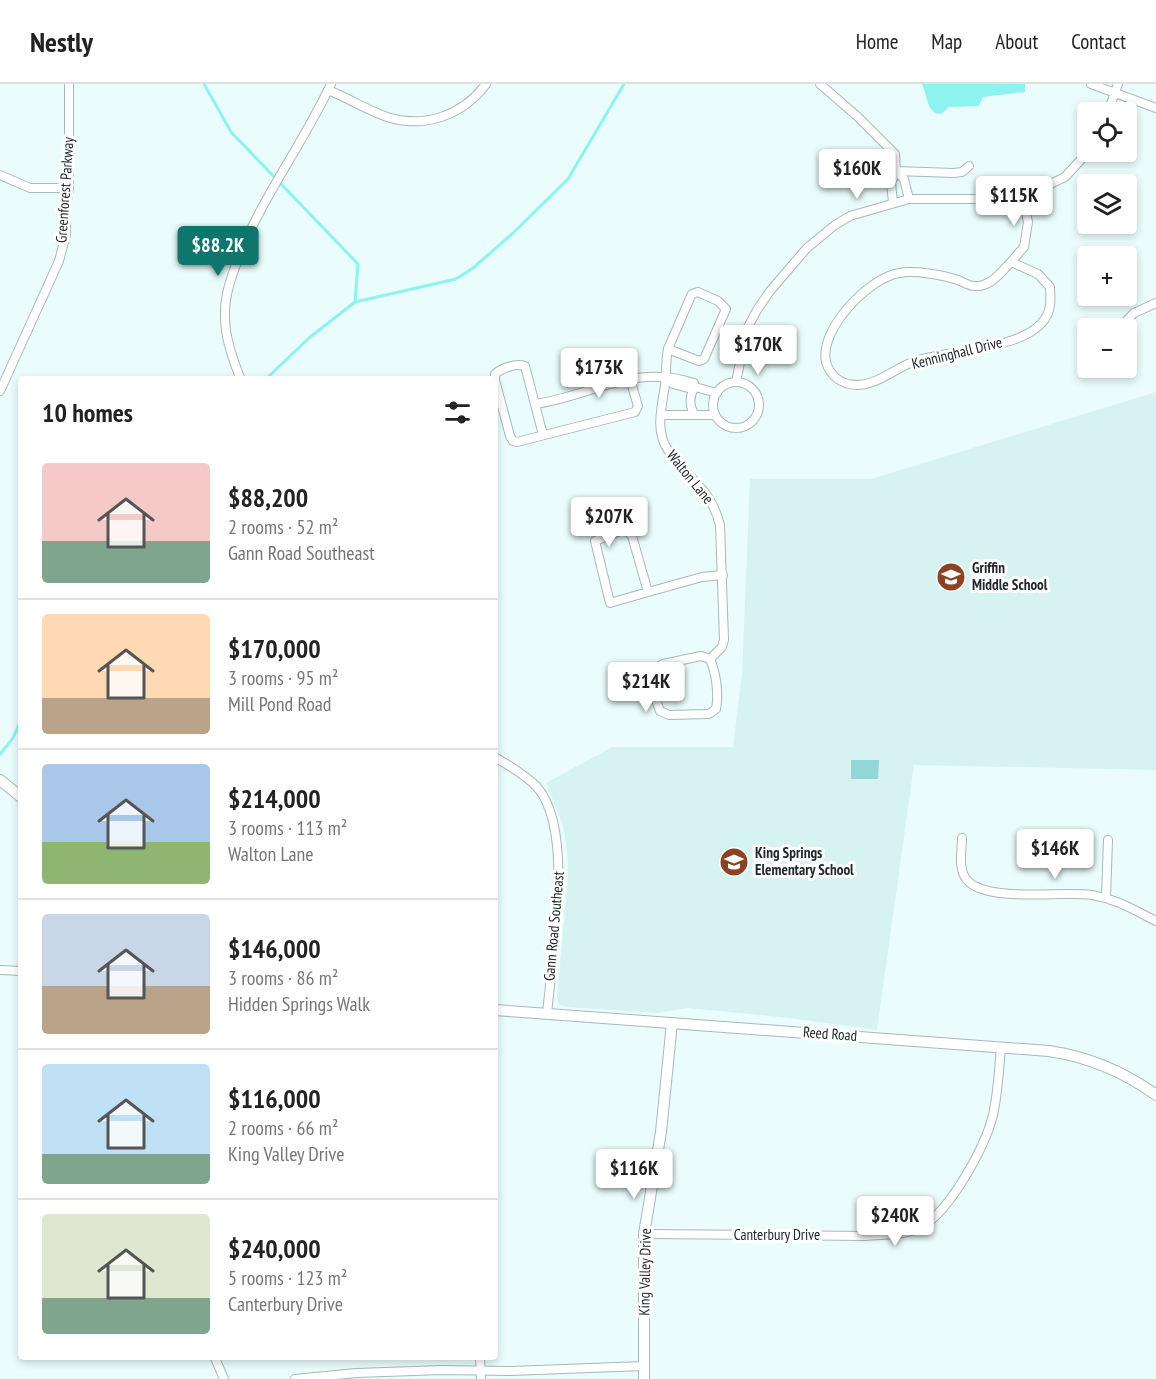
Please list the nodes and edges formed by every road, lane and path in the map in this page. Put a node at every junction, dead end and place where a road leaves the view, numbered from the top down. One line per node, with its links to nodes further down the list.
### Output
1 (69, 84): 12 (street, Greenforest Parkway)
2 (486, 84): 5 (street)
3 (819, 84): 10 (street)
4 (1090, 84): 6 (street)
5 (329, 87): 20 (street)
6 (1116, 88): 7 (street)
7 (1156, 108)
8 (1079, 162): 13 (street)
9 (969, 166): 10 (street)
10 (896, 171): 14 (street); 15 (street)
11 (0, 175): 12 (street)
12 (69, 188): 27 (street, Greenforest Parkway)
13 (1022, 194): 14 (street); 16 (street, Kenninghall Drive)
14 (909, 199): 15 (street)
15 (893, 203): 24 (street)
16 (1011, 261): 16 (street, Kenninghall Drive)
17 (1156, 303): 18 (street)
18 (1129, 318)
19 (668, 349): 19 (street, Walton Lane); 22 (street, Walton Lane)
20 (240, 376)
21 (495, 376): 29 (street)
22 (666, 377): 23 (street); 25 (street); 31 (street, Walton Lane)
23 (630, 379): 29 (street); 33 (street)
24 (736, 382): 28 (street); 32 (street)
25 (695, 387): 28 (street); 30 (street)
26 (498, 390): 33 (street)
27 (0, 391)
28 (717, 393): 32 (street)
29 (535, 404): 33 (street)
30 (694, 414): 31 (street); 32 (street)
31 (662, 415): 34 (street, Walton Lane)
32 (715, 415)
33 (543, 435)
34 (723, 575): 35 (street); 36 (street, Walton Lane)
35 (648, 592): 35 (street)
36 (710, 659): 36 (street)
37 (498, 759): 47 (street, Gann Road Southeast)
38 (0, 780): 39 (street)
39 (18, 795)
40 (962, 838): 42 (street)
41 (1108, 840): 42 (street)
42 (1106, 898): 43 (street)
43 (1156, 921)
44 (0, 970): 45 (street)
45 (18, 971)
46 (498, 1010): 47 (street, Reed Road)
47 (547, 1014): 48 (street, Reed Road)
48 (672, 1023): 49 (street, Reed Road); 51 (street, King Valley Drive)
49 (1001, 1047): 50 (street, Reed Road); 51 (street, Canterbury Drive)
50 (1156, 1095)
51 (644, 1234): 54 (street, King Valley Drive)
52 (216, 1360): 56 (street)
53 (480, 1360): 55 (street)
54 (644, 1366): 55 (street); 58 (street, King Valley Drive)
55 (481, 1375): 57 (street)
56 (224, 1379)
57 (296, 1379)
58 (644, 1379)

